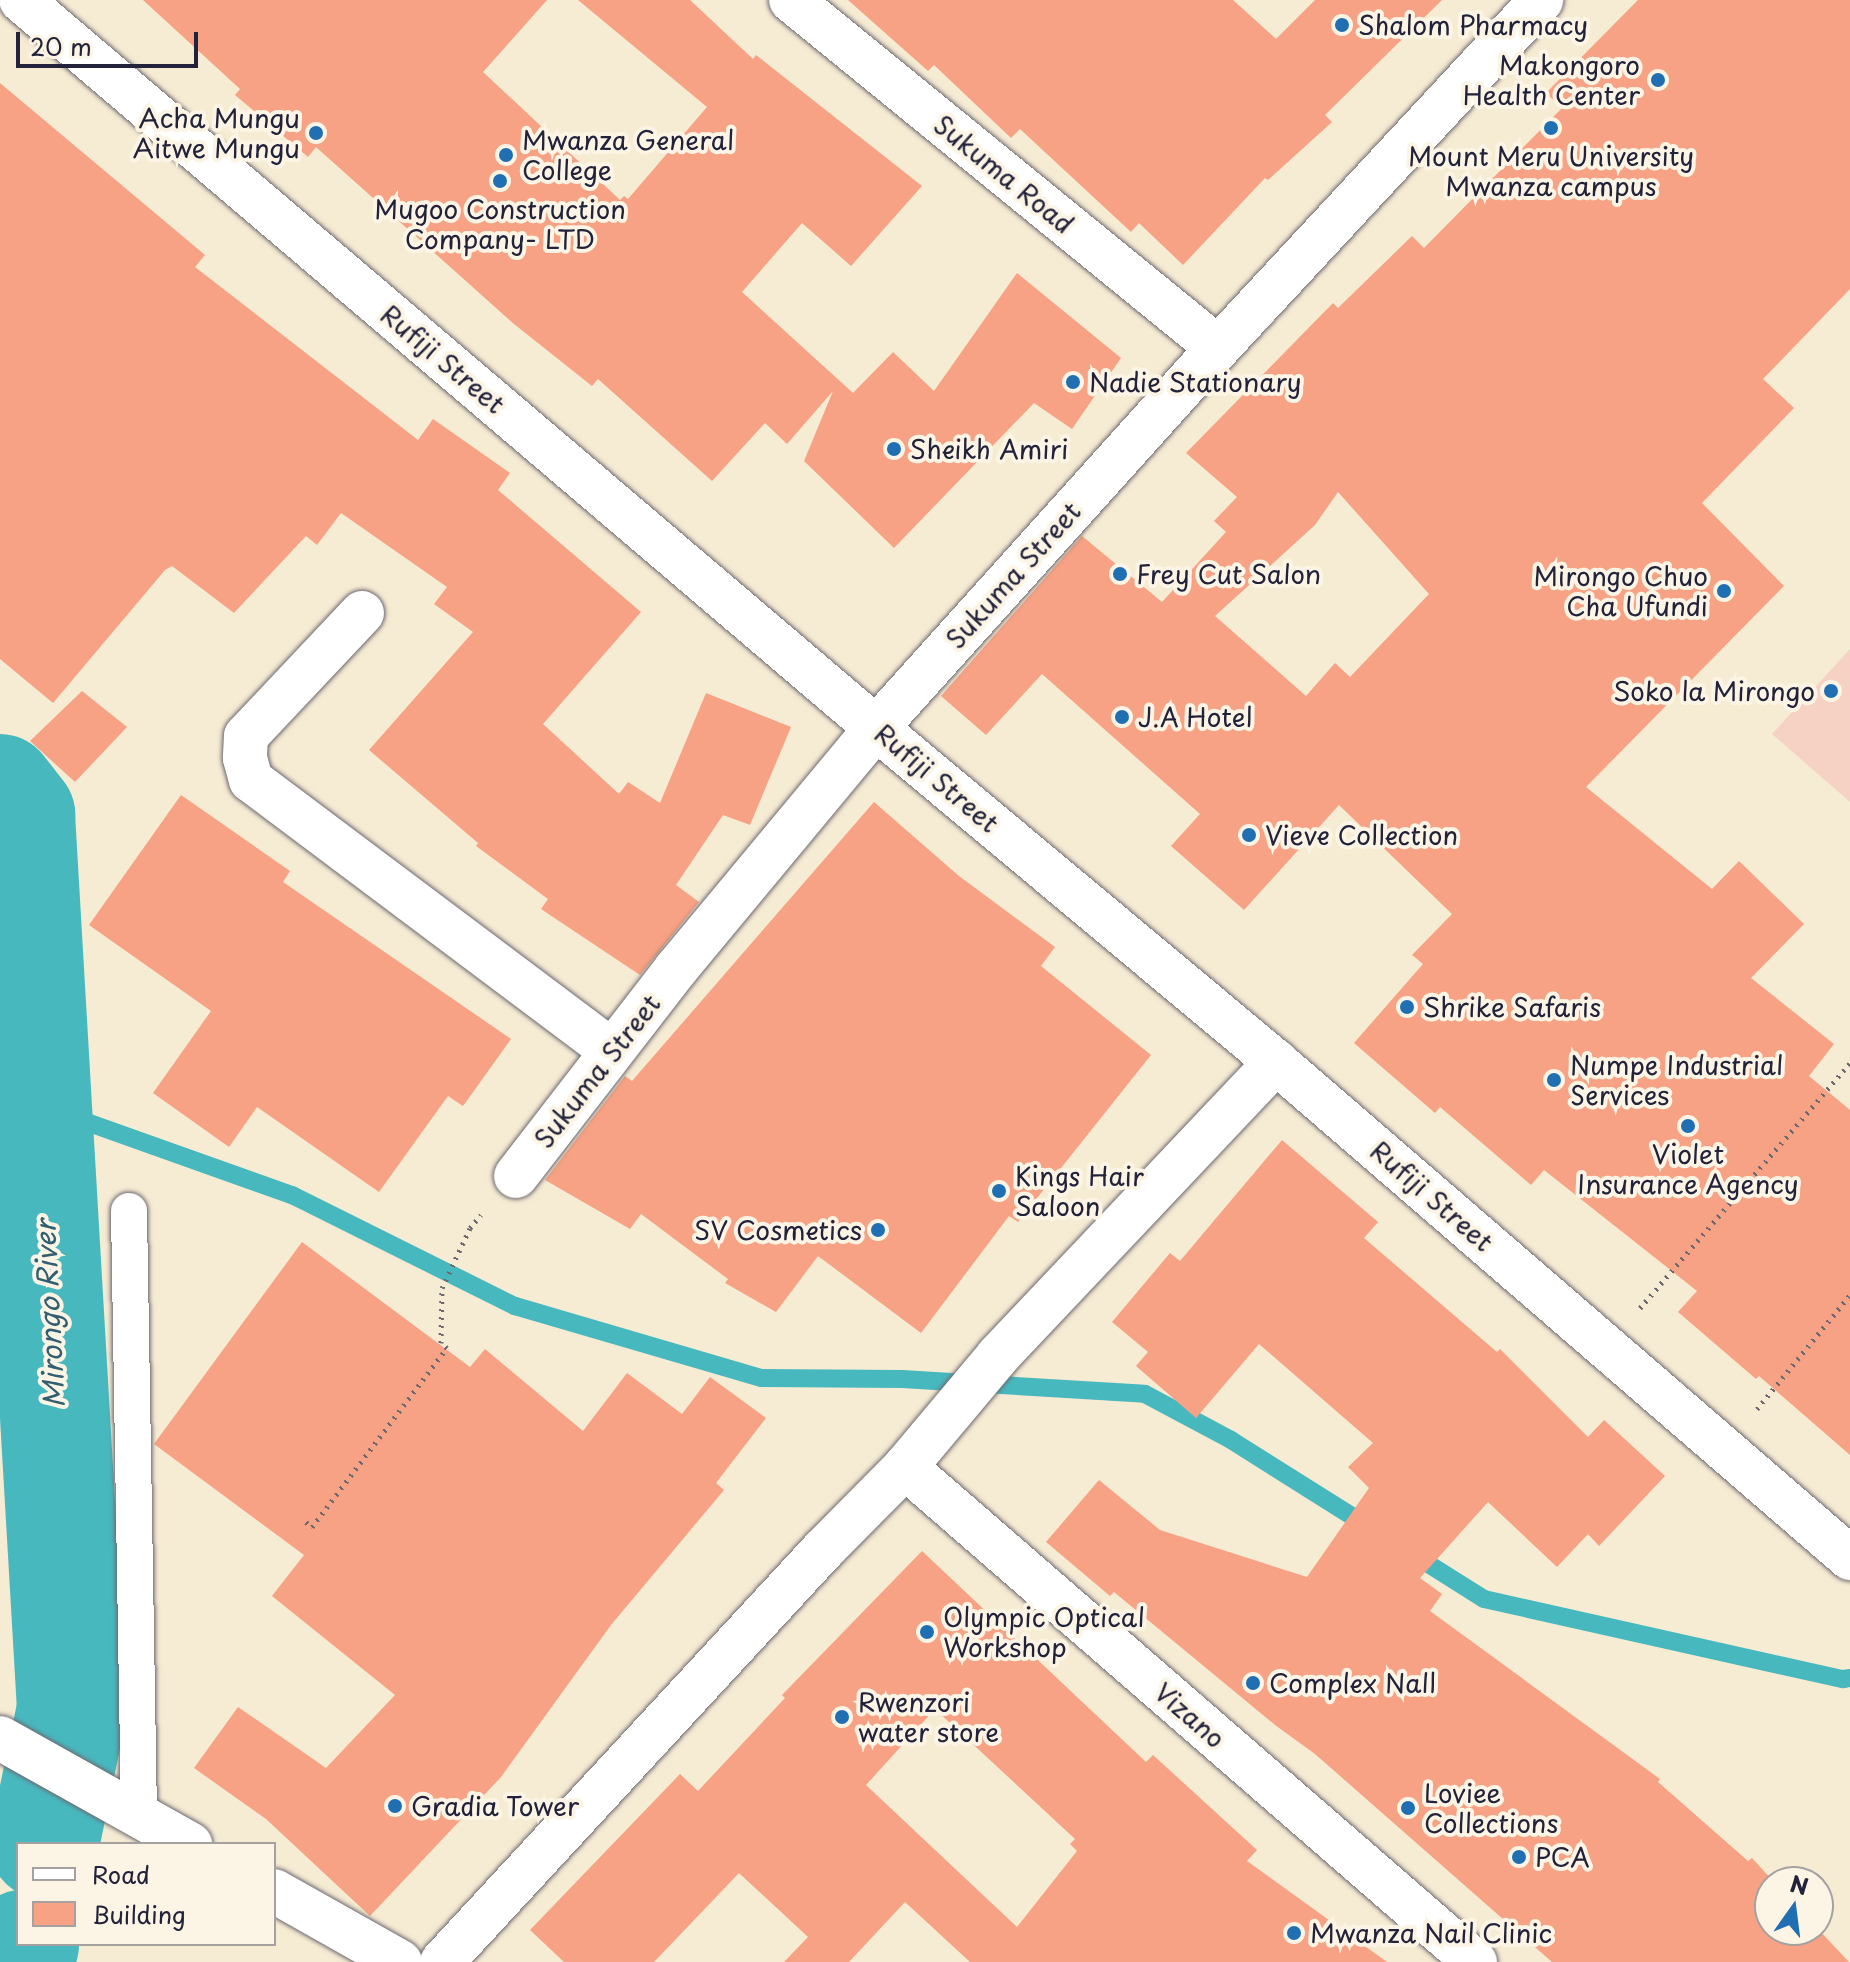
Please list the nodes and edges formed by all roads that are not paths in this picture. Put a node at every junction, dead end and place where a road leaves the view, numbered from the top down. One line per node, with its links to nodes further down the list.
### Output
1 (21, 0): 6 (street, Rufiji Street)
2 (791, 0): 4 (street, Sukuma Road)
3 (1541, 0): 4 (street, Sukuma Street)
4 (1218, 348): 6 (street, Sukuma Street)
5 (362, 613): 7 (street)
6 (876, 728): 7 (street, Sukuma Street); 8 (street, Rufiji Street)
7 (612, 1051): 9 (street, Sukuma Street)
8 (1276, 1062): 11 (street); 12 (street, Rufiji Street)
9 (516, 1176)
10 (129, 1211): 14 (lane)
11 (917, 1453): 18 (street); 19 (street, Vizano)
12 (1850, 1558)
13 (1, 1739): 14 (street)
14 (139, 1815): 15 (street)
15 (186, 1842)
16 (276, 1892): 17 (street)
17 (400, 1962)
18 (442, 1962)
19 (1475, 1962)

